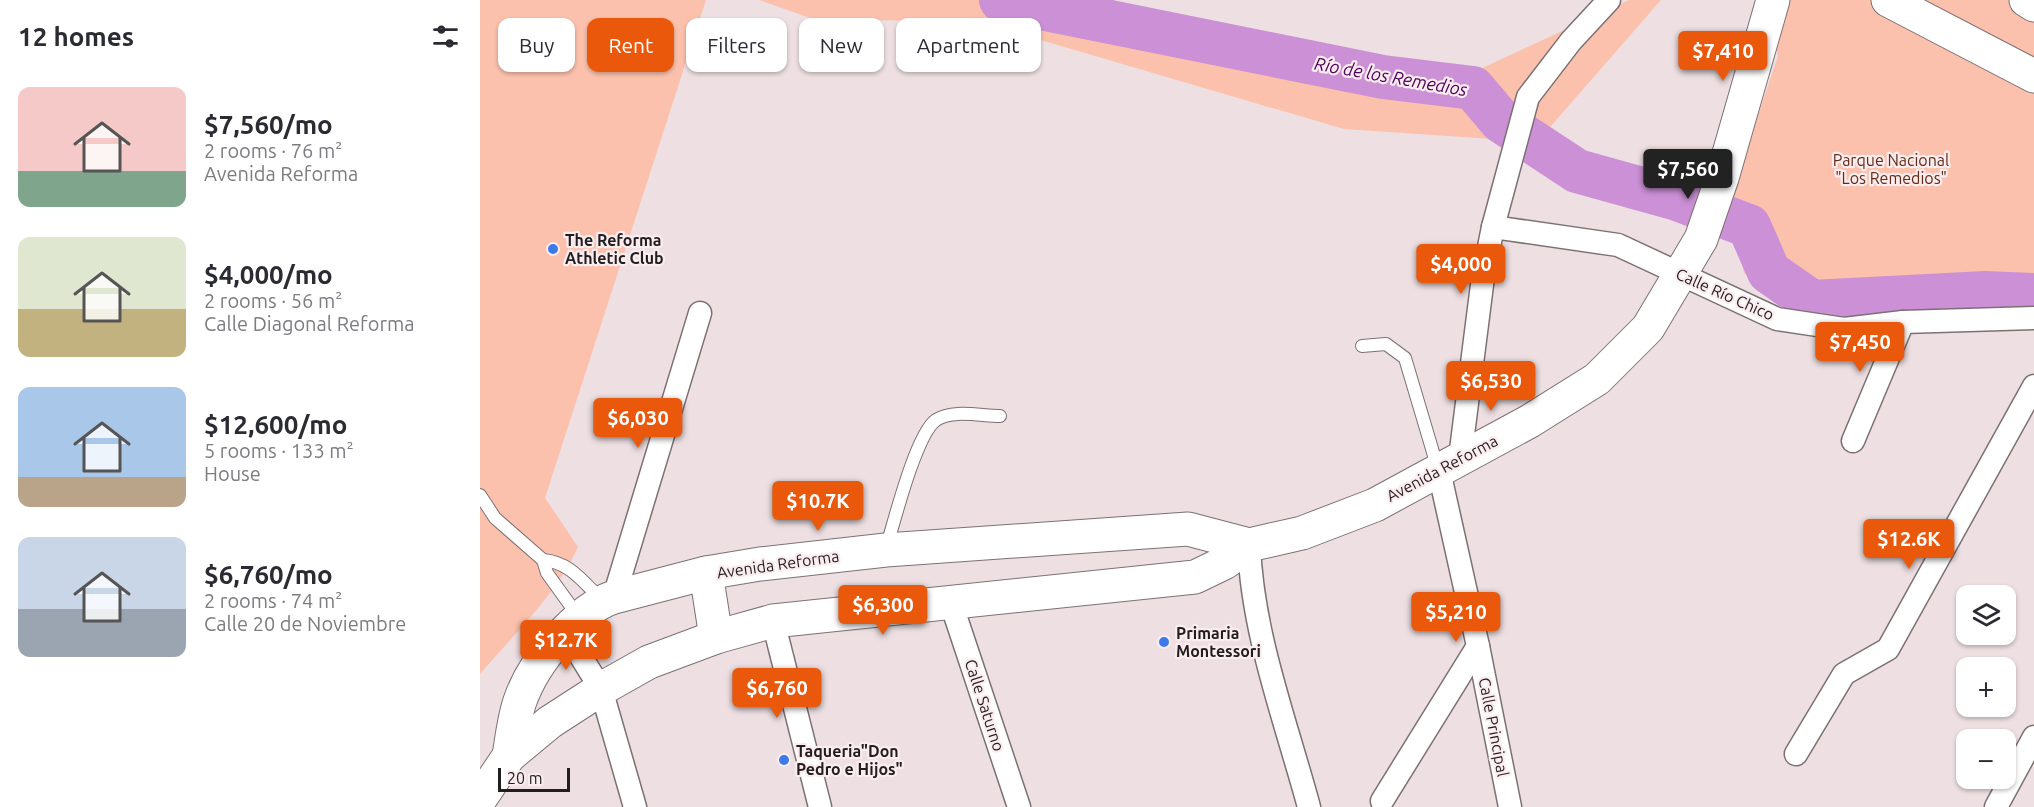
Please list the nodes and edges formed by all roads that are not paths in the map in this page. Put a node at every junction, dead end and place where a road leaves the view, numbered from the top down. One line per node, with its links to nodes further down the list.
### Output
1 (1609, 0): 7 (street)
2 (1773, 0): 8 (main road, Avenida Reforma)
3 (1888, 0): 6 (main road)
4 (2026, 0): 5 (main road)
5 (2034, 5)
6 (2034, 76)
7 (1493, 227): 8 (street, Calle Río Chico); 16 (street)
8 (1680, 274): 11 (street, Calle Río Chico); 16 (main road, Avenida Reforma)
9 (700, 313): 23 (street)
10 (2034, 318): 11 (street, Calle Río Chico)
11 (1903, 322): 15 (street)
12 (1362, 346): 16 (lane)
13 (2034, 386): 29 (street)
14 (1000, 416): 19 (lane)
15 (1853, 441)
16 (1449, 464): 18 (main road, Avenida Reforma); 26 (street, Calle Principal)
17 (480, 495): 20 (lane)
18 (1250, 545): 19 (main road, Avenida Reforma); 22 (main road, Avenida Reforma); 36 (street)
19 (886, 550): 21 (main road, Avenida Reforma)
20 (543, 560): 23 (lane); 23 (lane)
21 (706, 573): 23 (main road, Avenida Reforma); 25 (main road)
22 (951, 603): 24 (main road, Avenida Reforma); 35 (street, Calle Saturno)
23 (590, 612): 27 (street); 30 (main road, Avenida Reforma)
24 (773, 621): 25 (main road, Avenida Reforma); 34 (street)
25 (716, 637): 27 (main road, Avenida Reforma)
26 (1478, 646): 32 (street); 37 (street, Calle Principal)
27 (601, 689): 30 (main road, Avenida Reforma); 33 (street)
28 (2034, 737): 38 (street)
29 (1796, 754)
30 (509, 756): 31 (main road, Avenida Reforma)
31 (480, 799)
32 (1382, 801)
33 (635, 807)
34 (820, 807)
35 (1019, 807)
36 (1309, 807)
37 (1510, 807)
38 (1996, 807)

